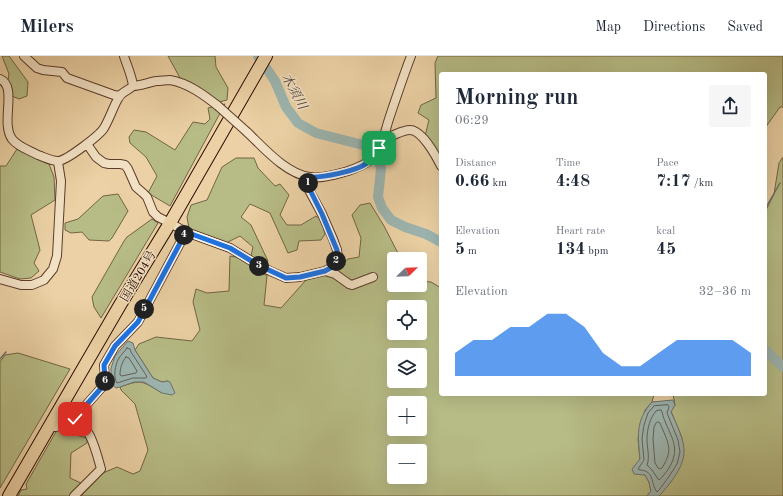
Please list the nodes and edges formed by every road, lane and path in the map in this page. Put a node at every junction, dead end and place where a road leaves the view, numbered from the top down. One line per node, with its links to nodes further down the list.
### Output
1 (24, 56): 7 (street)
2 (124, 56): 6 (street)
3 (266, 56): 13 (highway, 国道204号)
4 (411, 56): 8 (street)
5 (0, 79): 10 (street)
6 (133, 86): 7 (street); 12 (street, bridge)
7 (120, 96): 9 (street)
8 (382, 138): 11 (street); 12 (street)
9 (87, 144): 10 (street); 13 (street)
10 (58, 162): 17 (street)
11 (439, 162)
12 (309, 177): 15 (street)
13 (170, 223): 14 (street); 19 (highway, 国道204号)
14 (186, 232): 15 (street); 18 (street)
15 (325, 271): 16 (street)
16 (373, 277)
17 (0, 278)
18 (79, 416): 19 (street); 21 (street)
19 (49, 427): 20 (highway, 国道204号)
20 (9, 496)
21 (74, 496)

